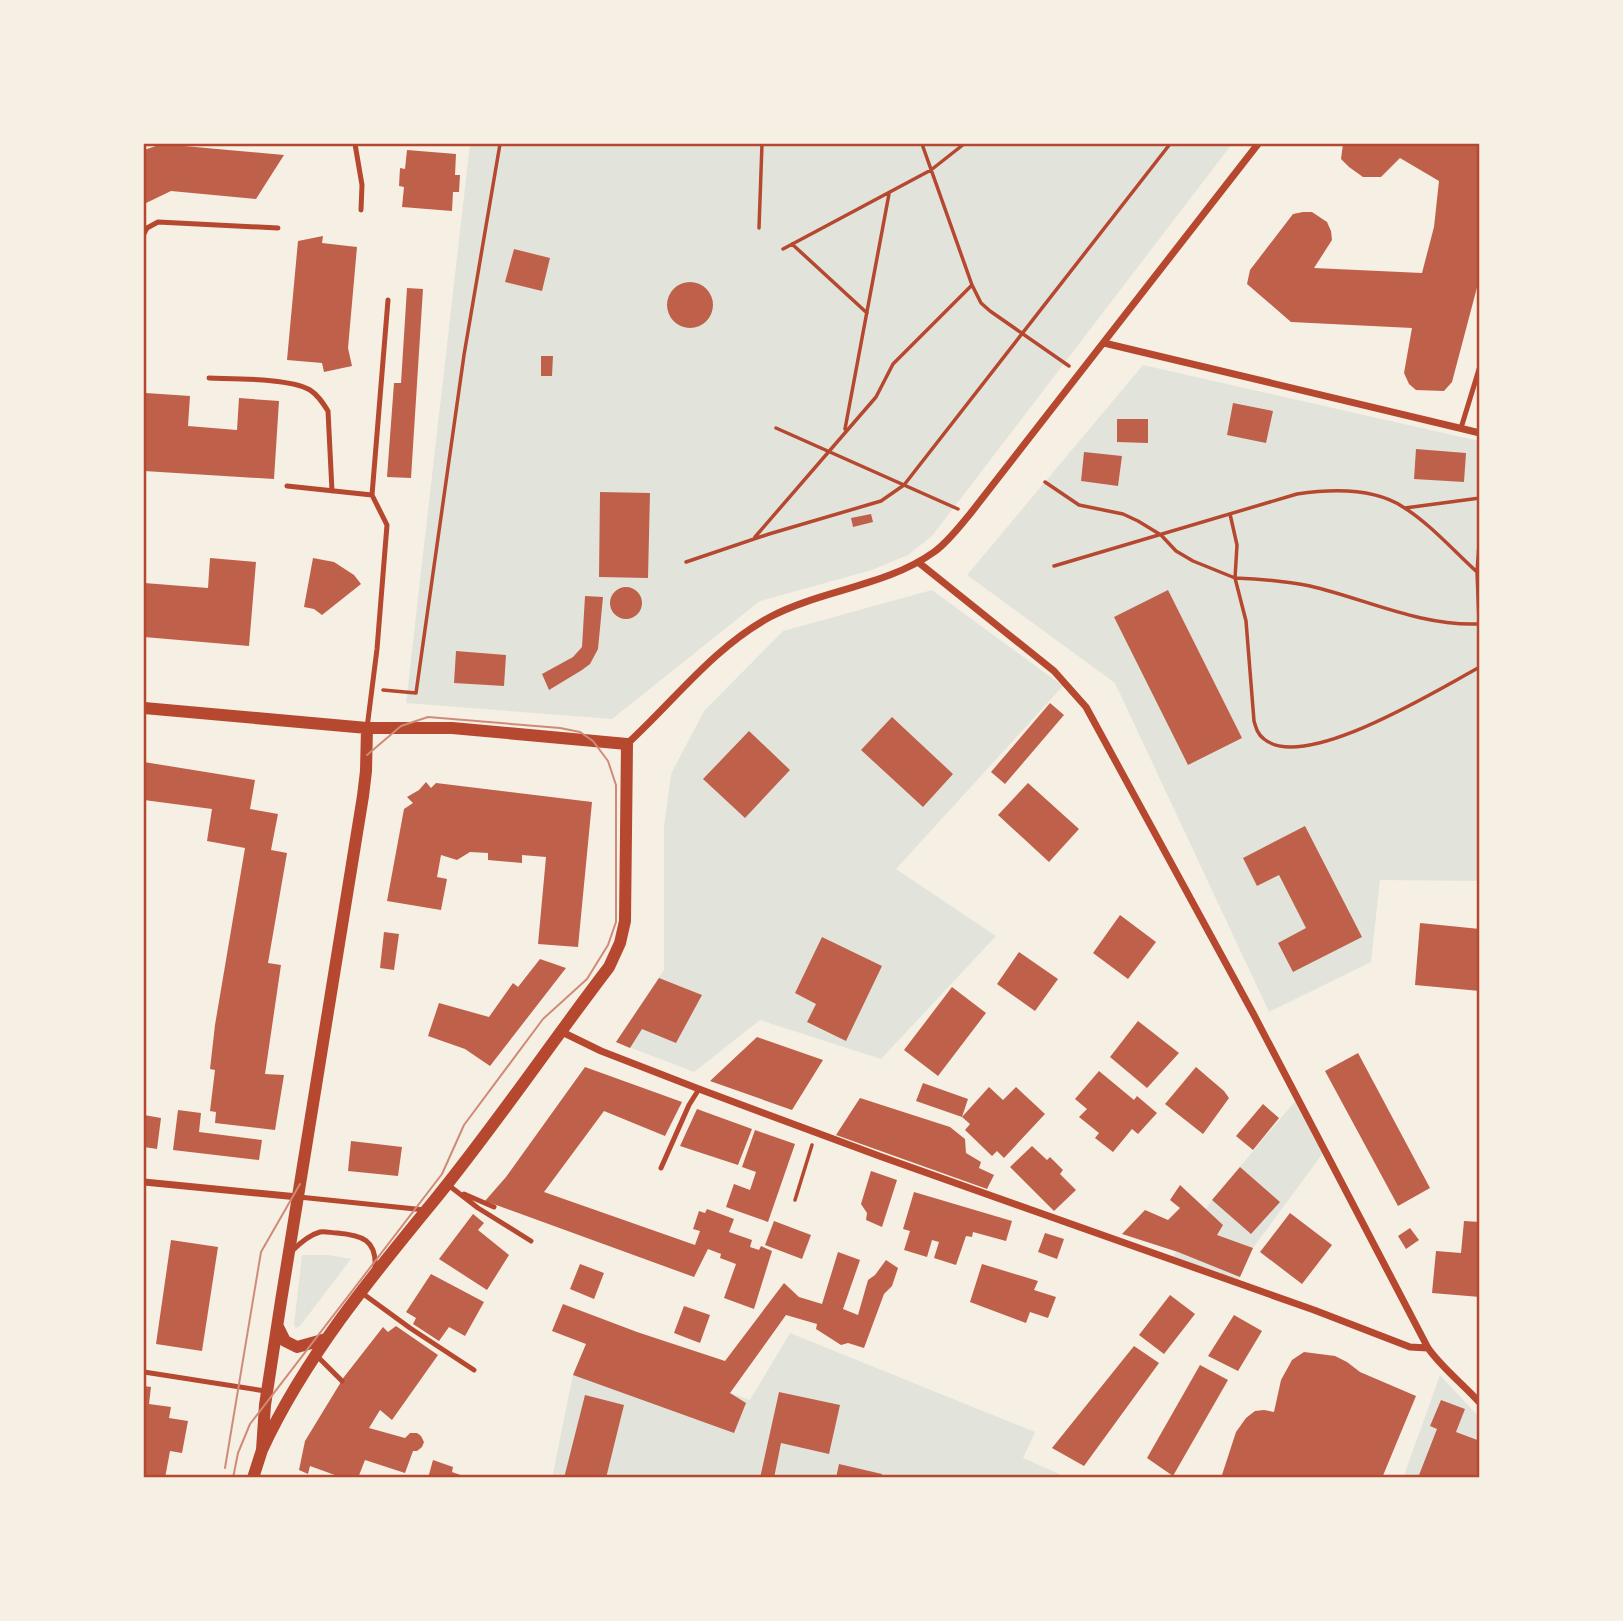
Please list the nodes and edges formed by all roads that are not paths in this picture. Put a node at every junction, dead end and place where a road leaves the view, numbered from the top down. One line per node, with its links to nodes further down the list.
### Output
1 (355, 144): 3 (lane)
2 (1258, 144): 7 (street)
3 (361, 210)
4 (278, 228): 5 (lane)
5 (144, 234)
6 (388, 300): 14 (lane)
7 (1104, 343): 10 (street); 15 (street)
8 (1479, 366): 10 (lane)
9 (209, 378): 13 (lane)
10 (1461, 428): 11 (street)
11 (1479, 433)
12 (287, 486): 13 (lane)
13 (332, 491): 14 (lane)
14 (372, 495): 17 (lane)
15 (918, 562): 18 (street); 34 (street)
16 (144, 708): 17 (street)
17 (367, 729): 18 (street); 24 (street)
18 (627, 744): 19 (street)
19 (560, 1031): 20 (street); 23 (street)
20 (699, 1089): 21 (lane); 34 (street)
21 (661, 1168)
22 (144, 1182): 24 (street)
23 (447, 1183): 25 (lane); 27 (street)
24 (299, 1190): 27 (lane); 29 (street)
25 (458, 1192): 26 (lane); 28 (lane)
26 (494, 1207)
27 (425, 1210): 30 (street)
28 (531, 1241)
29 (289, 1254): 30 (lane); 32 (street)
30 (375, 1275): 31 (street)
31 (362, 1293): 33 (street); 36 (lane)
32 (278, 1328): 33 (street); 39 (street)
33 (327, 1338): 35 (street)
34 (1428, 1348): 40 (street)
35 (316, 1355): 38 (lane); 41 (street)
36 (474, 1370)
37 (144, 1372): 39 (lane)
38 (342, 1381)
39 (267, 1391): 41 (street)
40 (1479, 1403)
41 (262, 1450): 42 (street)
42 (253, 1478)

